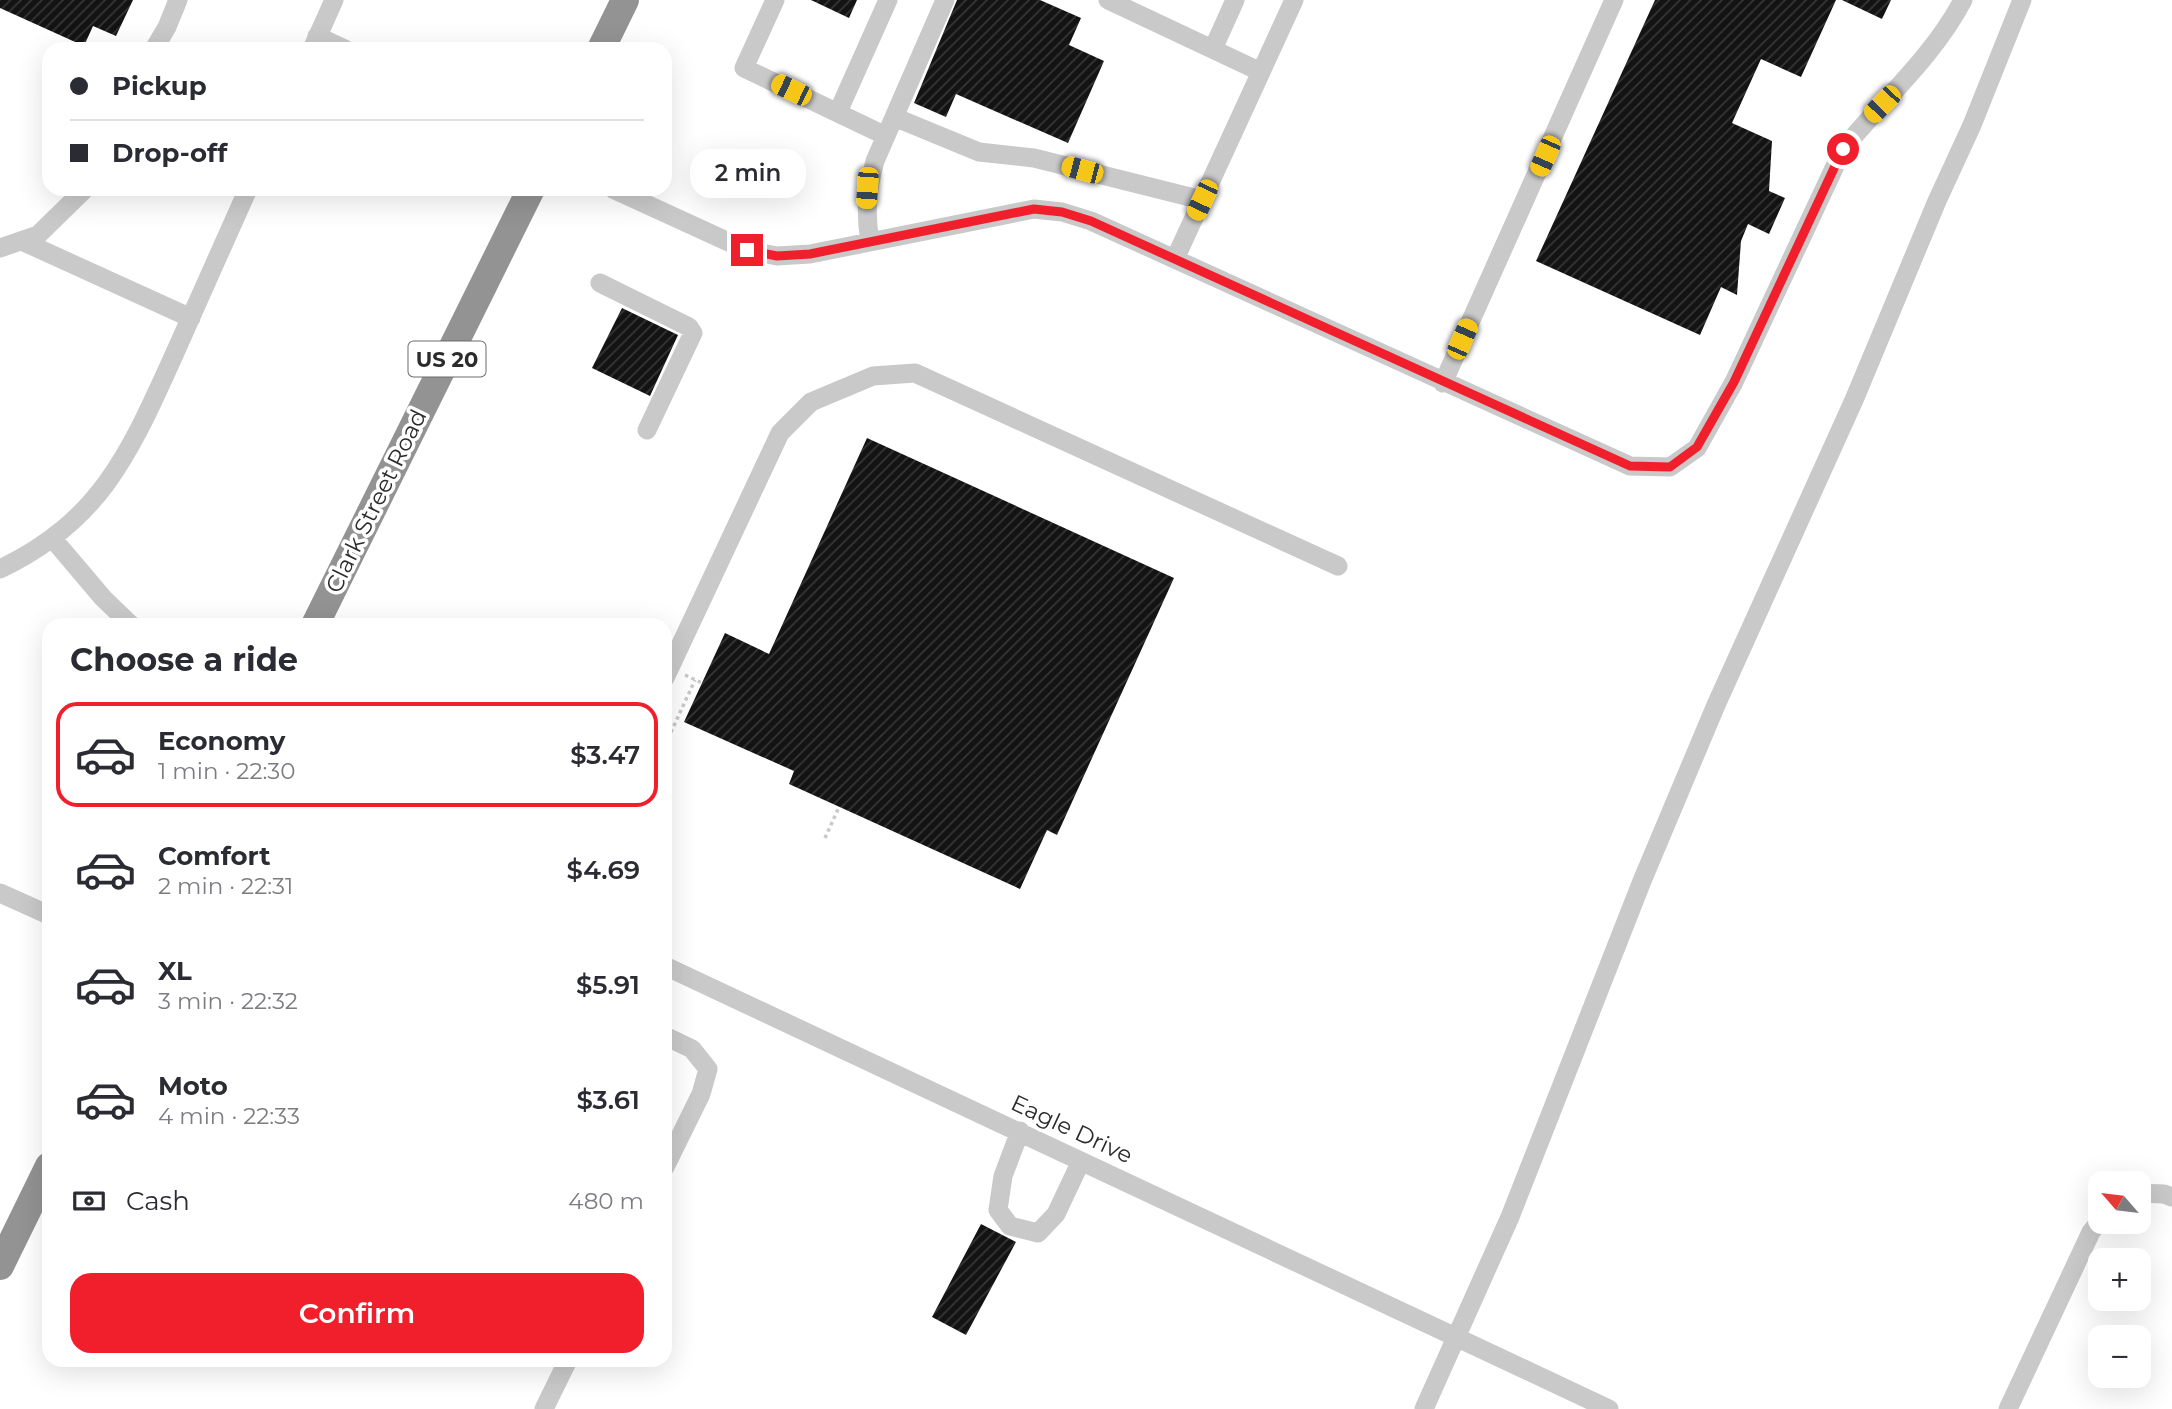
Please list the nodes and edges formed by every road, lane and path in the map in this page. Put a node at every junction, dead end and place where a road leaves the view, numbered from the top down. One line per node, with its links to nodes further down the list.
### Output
1 (178, 0): 13 (street)
2 (334, 0): 14 (street)
3 (625, 0): 15 (highway)
4 (775, 0): 18 (street)
5 (888, 0): 18 (street)
6 (946, 0): 19 (street)
7 (1108, 0): 16 (street)
8 (1235, 0): 16 (street)
9 (1294, 0): 17 (street)
10 (1614, 0): 32 (street)
11 (1963, 0): 32 (street)
12 (2022, 0): 56 (street)
13 (157, 42)
14 (314, 42)
15 (604, 42)
16 (1213, 49): 17 (street)
17 (1261, 72): 25 (street)
18 (838, 113): 20 (street)
19 (894, 117): 20 (street); 25 (street)
20 (886, 136): 27 (street)
21 (78, 196): 26 (street)
22 (245, 196): 31 (street)
23 (528, 196): 38 (highway, Clark Street Road / US 20)
24 (628, 196): 27 (street)
25 (1202, 200): 29 (street)
26 (24, 242): 28 (street); 31 (street)
27 (870, 242): 29 (street)
28 (0, 248)
29 (1175, 259): 32 (street)
30 (600, 283): 33 (street)
31 (191, 318): 34 (street)
32 (1443, 383)
33 (647, 430)
34 (53, 539): 36 (street); 37 (street)
35 (1338, 566): 39 (street)
36 (0, 569)
37 (124, 618)
38 (318, 618)
39 (672, 663)
40 (695, 680): 41 (path)
41 (672, 730)
42 (839, 807): 43 (path)
43 (825, 838)
44 (0, 892): 45 (street)
45 (42, 912)
46 (672, 969): 48 (street, Eagle Drive)
47 (672, 1039): 49 (street)
48 (1020, 1131): 50 (street, Eagle Drive); 50 (street)
49 (672, 1153)
50 (1082, 1161): 56 (street, Eagle Drive)
51 (42, 1180): 55 (highway)
52 (2151, 1194): 53 (street)
53 (2172, 1197)
54 (2090, 1234): 61 (street)
55 (0, 1266)
56 (1456, 1340): 59 (street); 60 (street, Eagle Drive)
57 (565, 1367): 58 (street)
58 (544, 1409)
59 (1424, 1409)
60 (1609, 1409)
61 (2008, 1409)

